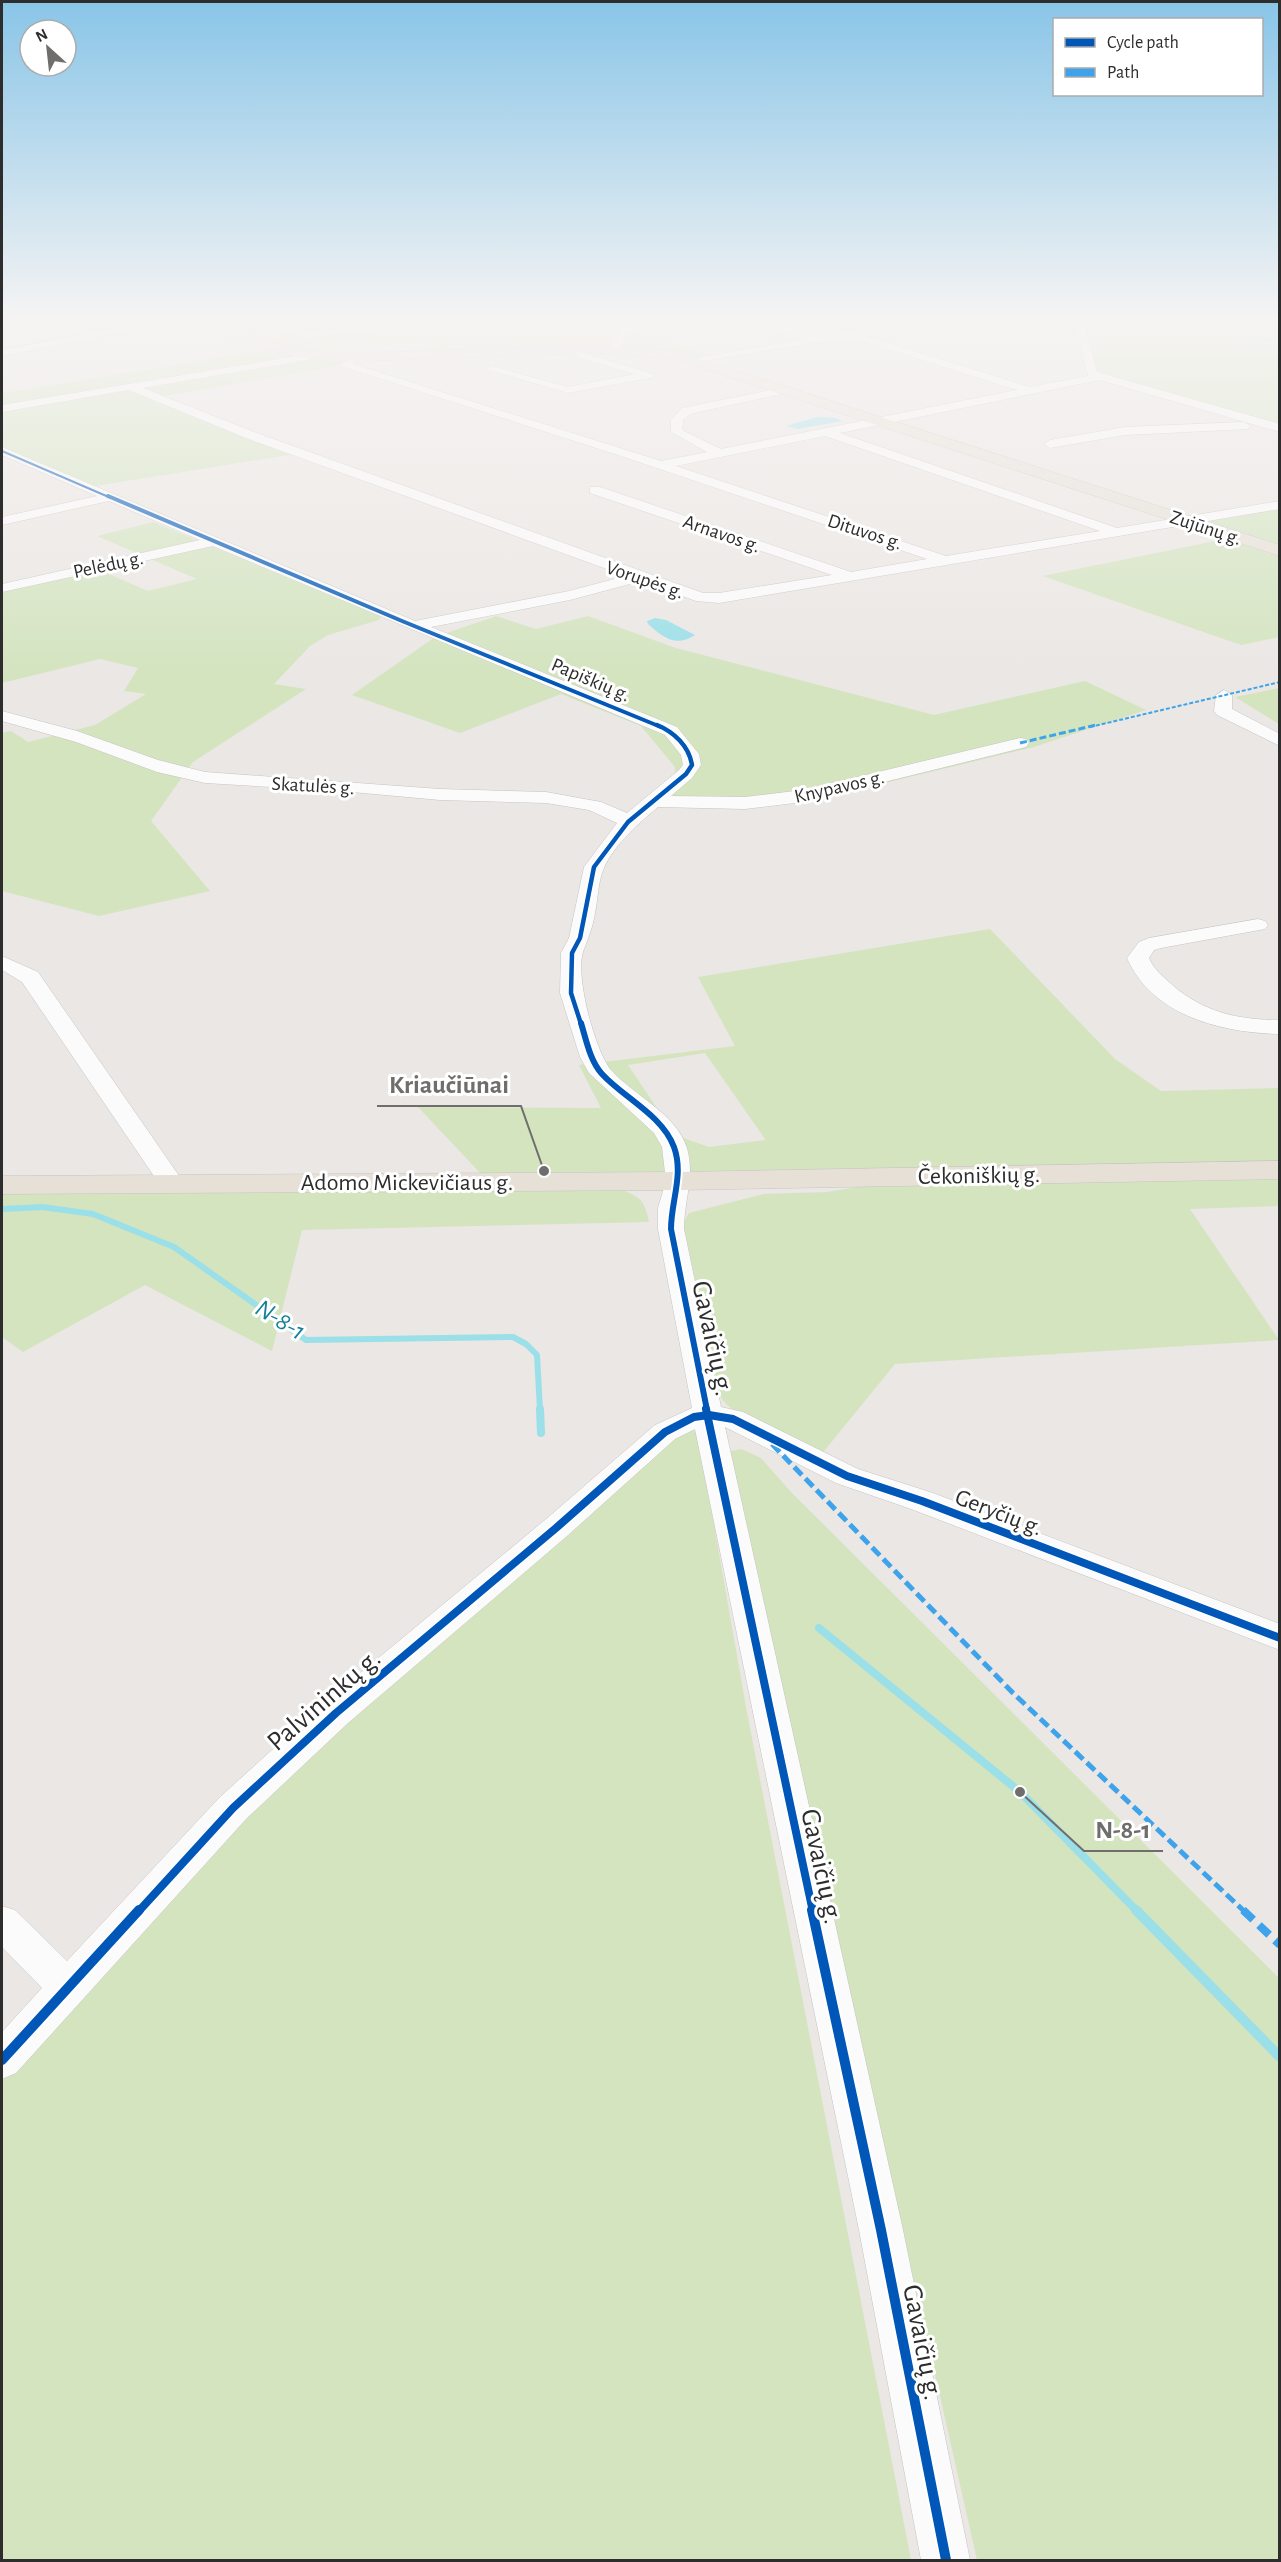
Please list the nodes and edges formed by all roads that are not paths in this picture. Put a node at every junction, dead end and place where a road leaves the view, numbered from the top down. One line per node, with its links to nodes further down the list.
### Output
1 (263, 440): 22 (street, Vorupės g.)
2 (579, 440): 11 (street, Dituvos g.)
3 (692, 440): 10 (street)
4 (792, 440): 10 (street)
5 (847, 440): 17 (street)
6 (937, 440): 15 (main road, Zujūnų g.)
7 (1076, 440): 8 (street)
8 (1050, 444)
9 (2, 451): 13 (street, Papiškių g.)
10 (719, 453): 11 (street)
11 (659, 465): 20 (street, Dituvos g.)
12 (595, 490): 21 (street, Arnavos g.)
13 (111, 497): 16 (street); 18 (street, Papiškių g.)
14 (1280, 505): 15 (street, Vorupės g.)
15 (1184, 520): 17 (street, Vorupės g.); 19 (main road, Zujūnų g.)
16 (2, 521)
17 (1114, 531): 20 (street, Vorupės g.)
18 (214, 541): 23 (street, Pelėdų g.); 24 (street, Papiškių g.)
19 (1280, 551)
20 (944, 560): 21 (street, Vorupės g.)
21 (850, 576): 22 (street, Vorupės g.)
22 (640, 577): 24 (street)
23 (2, 588)
24 (416, 626): 29 (street, Papiškių g.)
25 (1224, 695): 27 (street)
26 (2, 716): 30 (street, Skatulės g.)
27 (1280, 741)
28 (1020, 743): 29 (street, Knypavos g.)
29 (655, 801): 30 (street, Papiškių g.)
30 (628, 822): 35 (street, Papiškių g.)
31 (1258, 925): 33 (street)
32 (2, 962): 36 (street)
33 (1280, 1027)
34 (1280, 1170): 35 (main road, Čekoniškių g.)
35 (678, 1181): 36 (main road, Adomo Mickevičiaus g.); 38 (street, Gavaičių g.)
36 (171, 1183): 37 (main road, Adomo Mickevičiaus g.)
37 (2, 1185)
38 (709, 1415): 39 (street, Geryčių g.); 41 (street, Palvininkų g.); 43 (street, Gavaičių g.)
39 (1280, 1638)
40 (2, 1922): 41 (street)
41 (68, 1988): 42 (street, Palvininkų g.)
42 (2, 2060)
43 (946, 2560)

